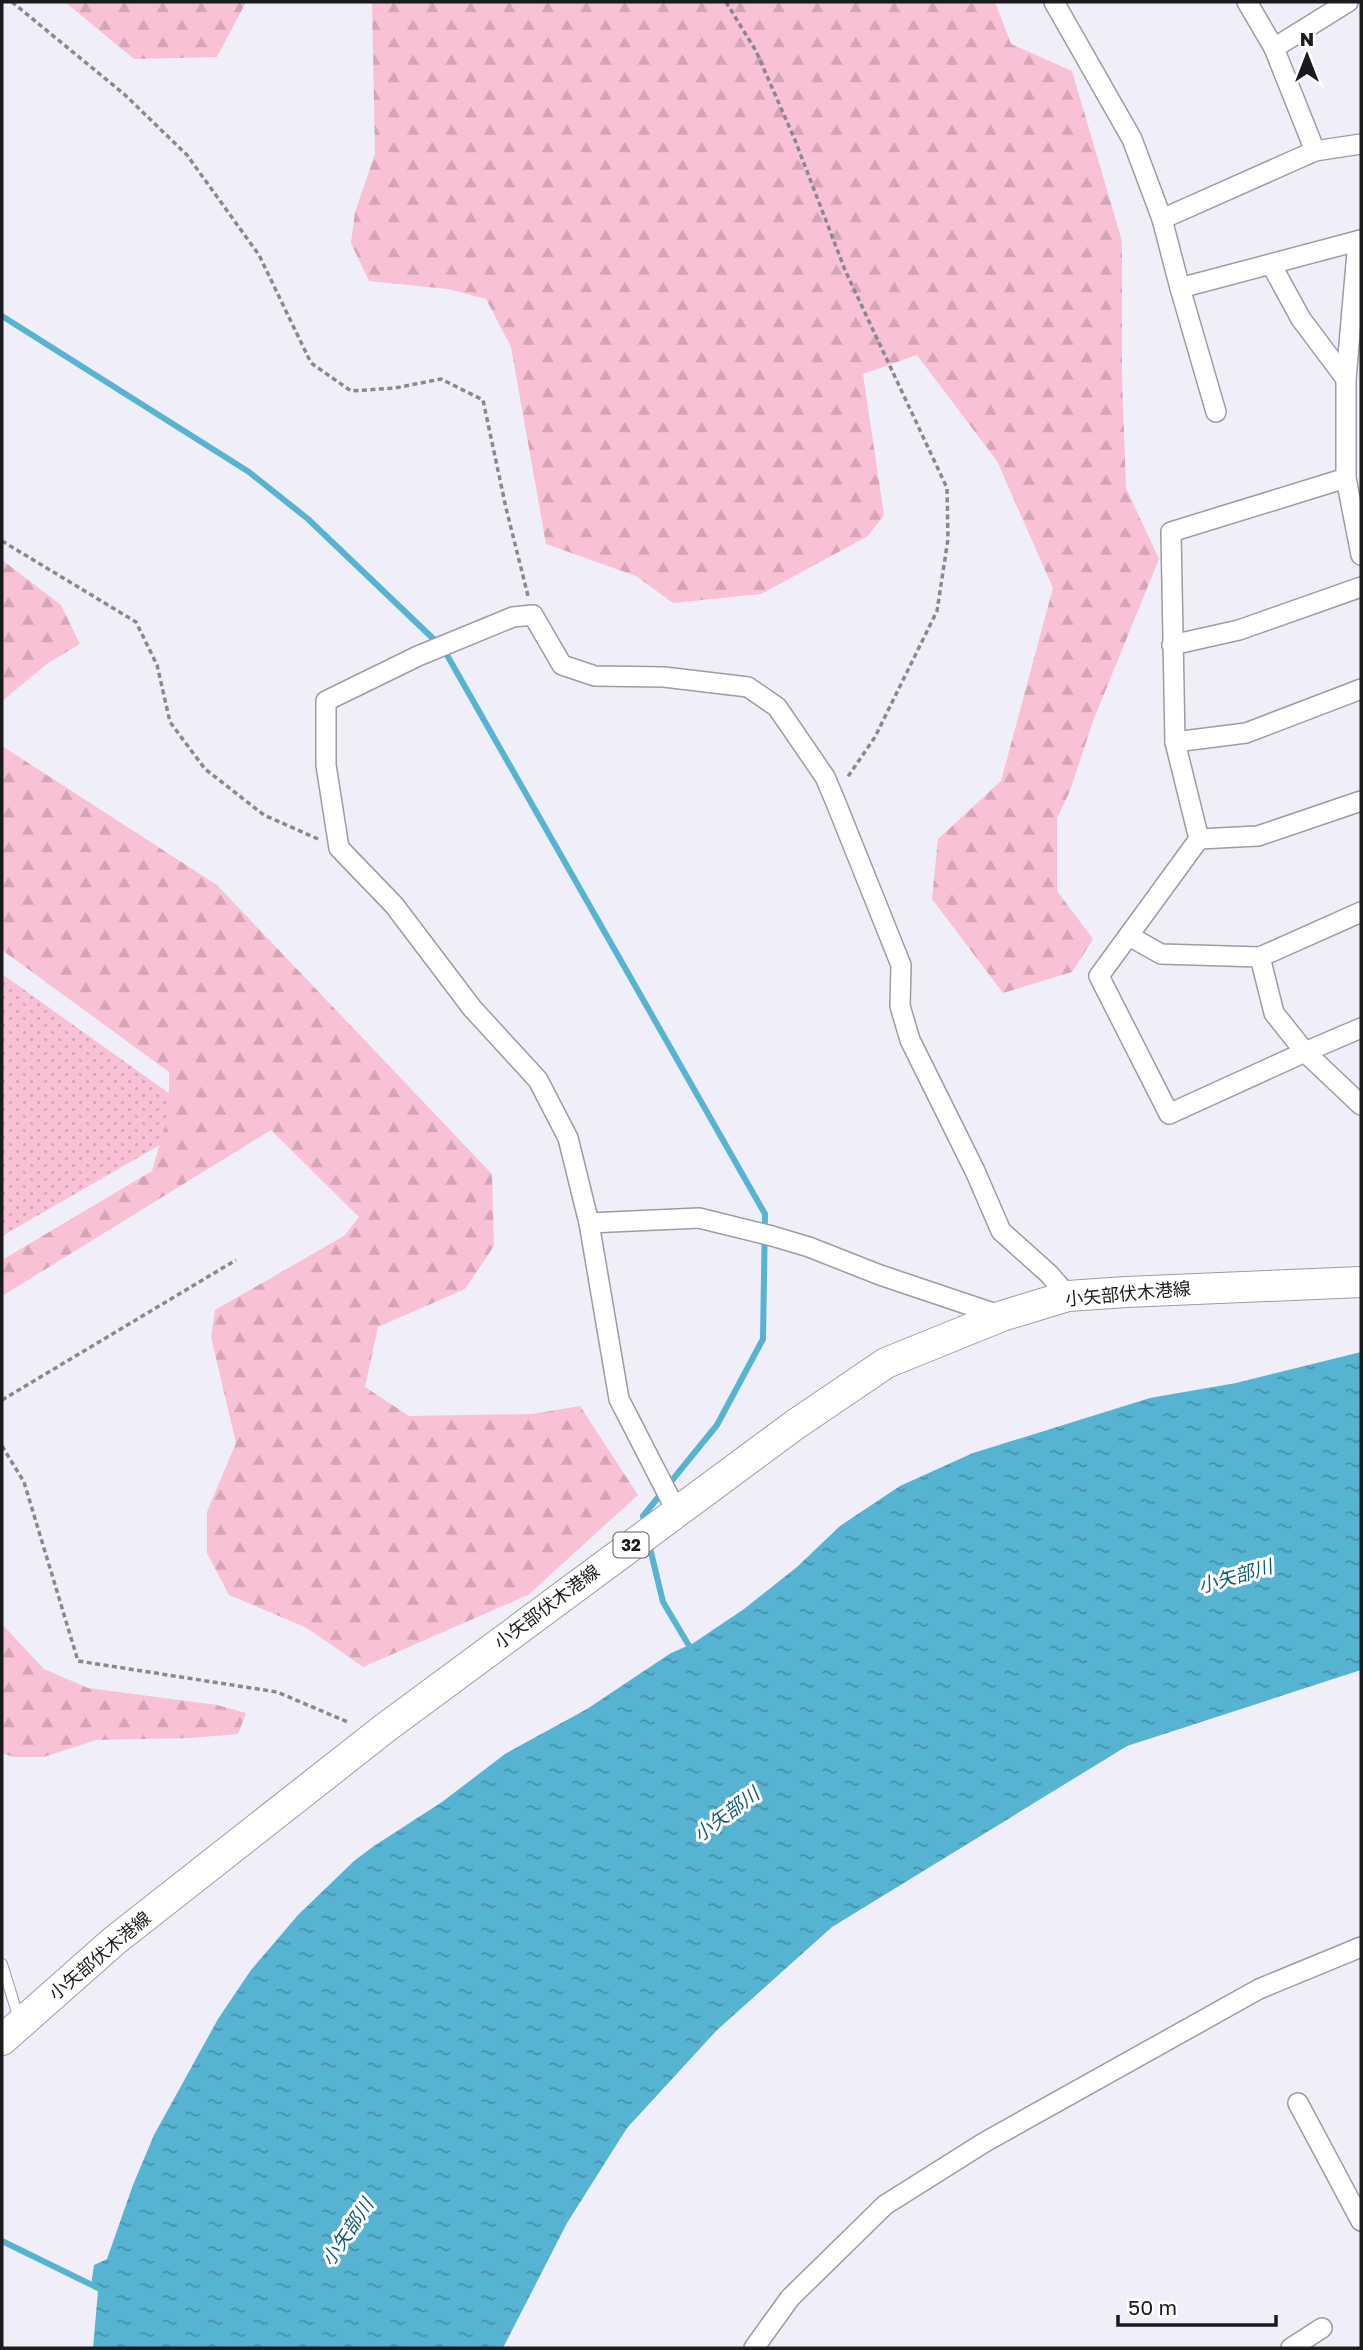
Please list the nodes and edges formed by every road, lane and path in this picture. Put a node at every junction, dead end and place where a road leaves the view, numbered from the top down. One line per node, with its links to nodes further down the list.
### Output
1 (12, 2): 19 (path)
2 (726, 2): 23 (path)
3 (1054, 2): 9 (street)
4 (1247, 2): 6 (street)
5 (1348, 2): 6 (street)
6 (1274, 48): 8 (street)
7 (1361, 144): 8 (street)
8 (1315, 151): 9 (street)
9 (1162, 219): 12 (street)
10 (1360, 240): 11 (street); 13 (street)
11 (1271, 264): 12 (street); 13 (street)
12 (1180, 288): 14 (street)
13 (1346, 379): 15 (street)
14 (1216, 412)
15 (1346, 478): 17 (street); 20 (street)
16 (2, 541): 26 (path)
17 (1361, 555)
18 (1361, 587): 20 (street)
19 (533, 615): 23 (street); 26 (street)
20 (1172, 645): 22 (street)
21 (1361, 689): 22 (street)
22 (1175, 742): 25 (street)
23 (834, 798): 36 (street)
24 (1361, 801): 25 (street)
25 (1199, 839): 28 (street)
26 (339, 848): 33 (street)
27 (1361, 912): 29 (street)
28 (1129, 936): 29 (street); 31 (street)
29 (1259, 957): 31 (street)
30 (1361, 1028): 31 (street)
31 (1306, 1052): 32 (street)
32 (1361, 1105)
33 (589, 1223): 37 (street); 40 (street)
34 (236, 1260): 38 (path)
35 (1361, 1282): 36 (main road, 小矢部伏木港線 / 32)
36 (1068, 1296): 37 (main road, 小矢部伏木港線 / 32)
37 (1002, 1316): 40 (main road, 小矢部伏木港線 / 32)
38 (2, 1400)
39 (2, 1446): 41 (path)
40 (677, 1511): 41 (main road, 小矢部伏木港線 / 32)
41 (378, 1734): 44 (main road, 小矢部伏木港線 / 32)
42 (1361, 1947): 48 (street)
43 (2, 1964): 44 (lane)
44 (11, 2031)
45 (1298, 2103): 46 (street)
46 (1361, 2221)
47 (1322, 2328): 49 (street)
48 (754, 2348)
49 (1291, 2348)

